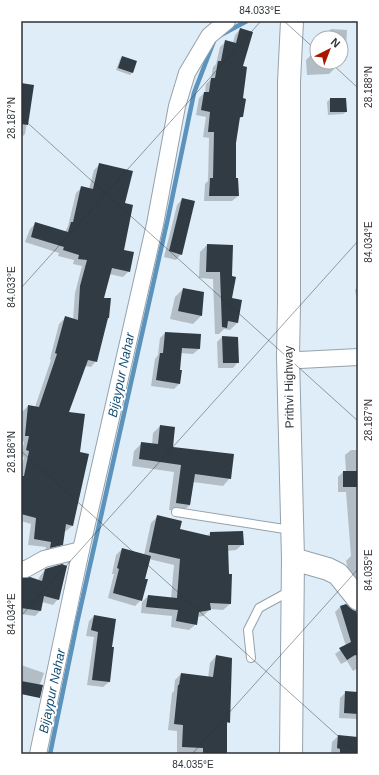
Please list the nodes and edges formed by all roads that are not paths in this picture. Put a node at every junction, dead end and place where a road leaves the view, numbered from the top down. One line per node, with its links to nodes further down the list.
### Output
1 (228, 21): 7 (street)
2 (292, 21): 3 (main road, Prithvi Highway)
3 (288, 357): 4 (street); 6 (main road, Prithvi Highway)
4 (358, 357)
5 (176, 512): 6 (lane)
6 (292, 530): 8 (main road, Prithvi Highway)
7 (81, 550): 9 (street); 13 (street)
8 (293, 559): 10 (main road, Prithvi Highway); 11 (main road)
9 (21, 569)
10 (293, 590): 12 (lane); 14 (main road, Prithvi Highway)
11 (358, 599)
12 (251, 658)
13 (38, 754)
14 (291, 754)

